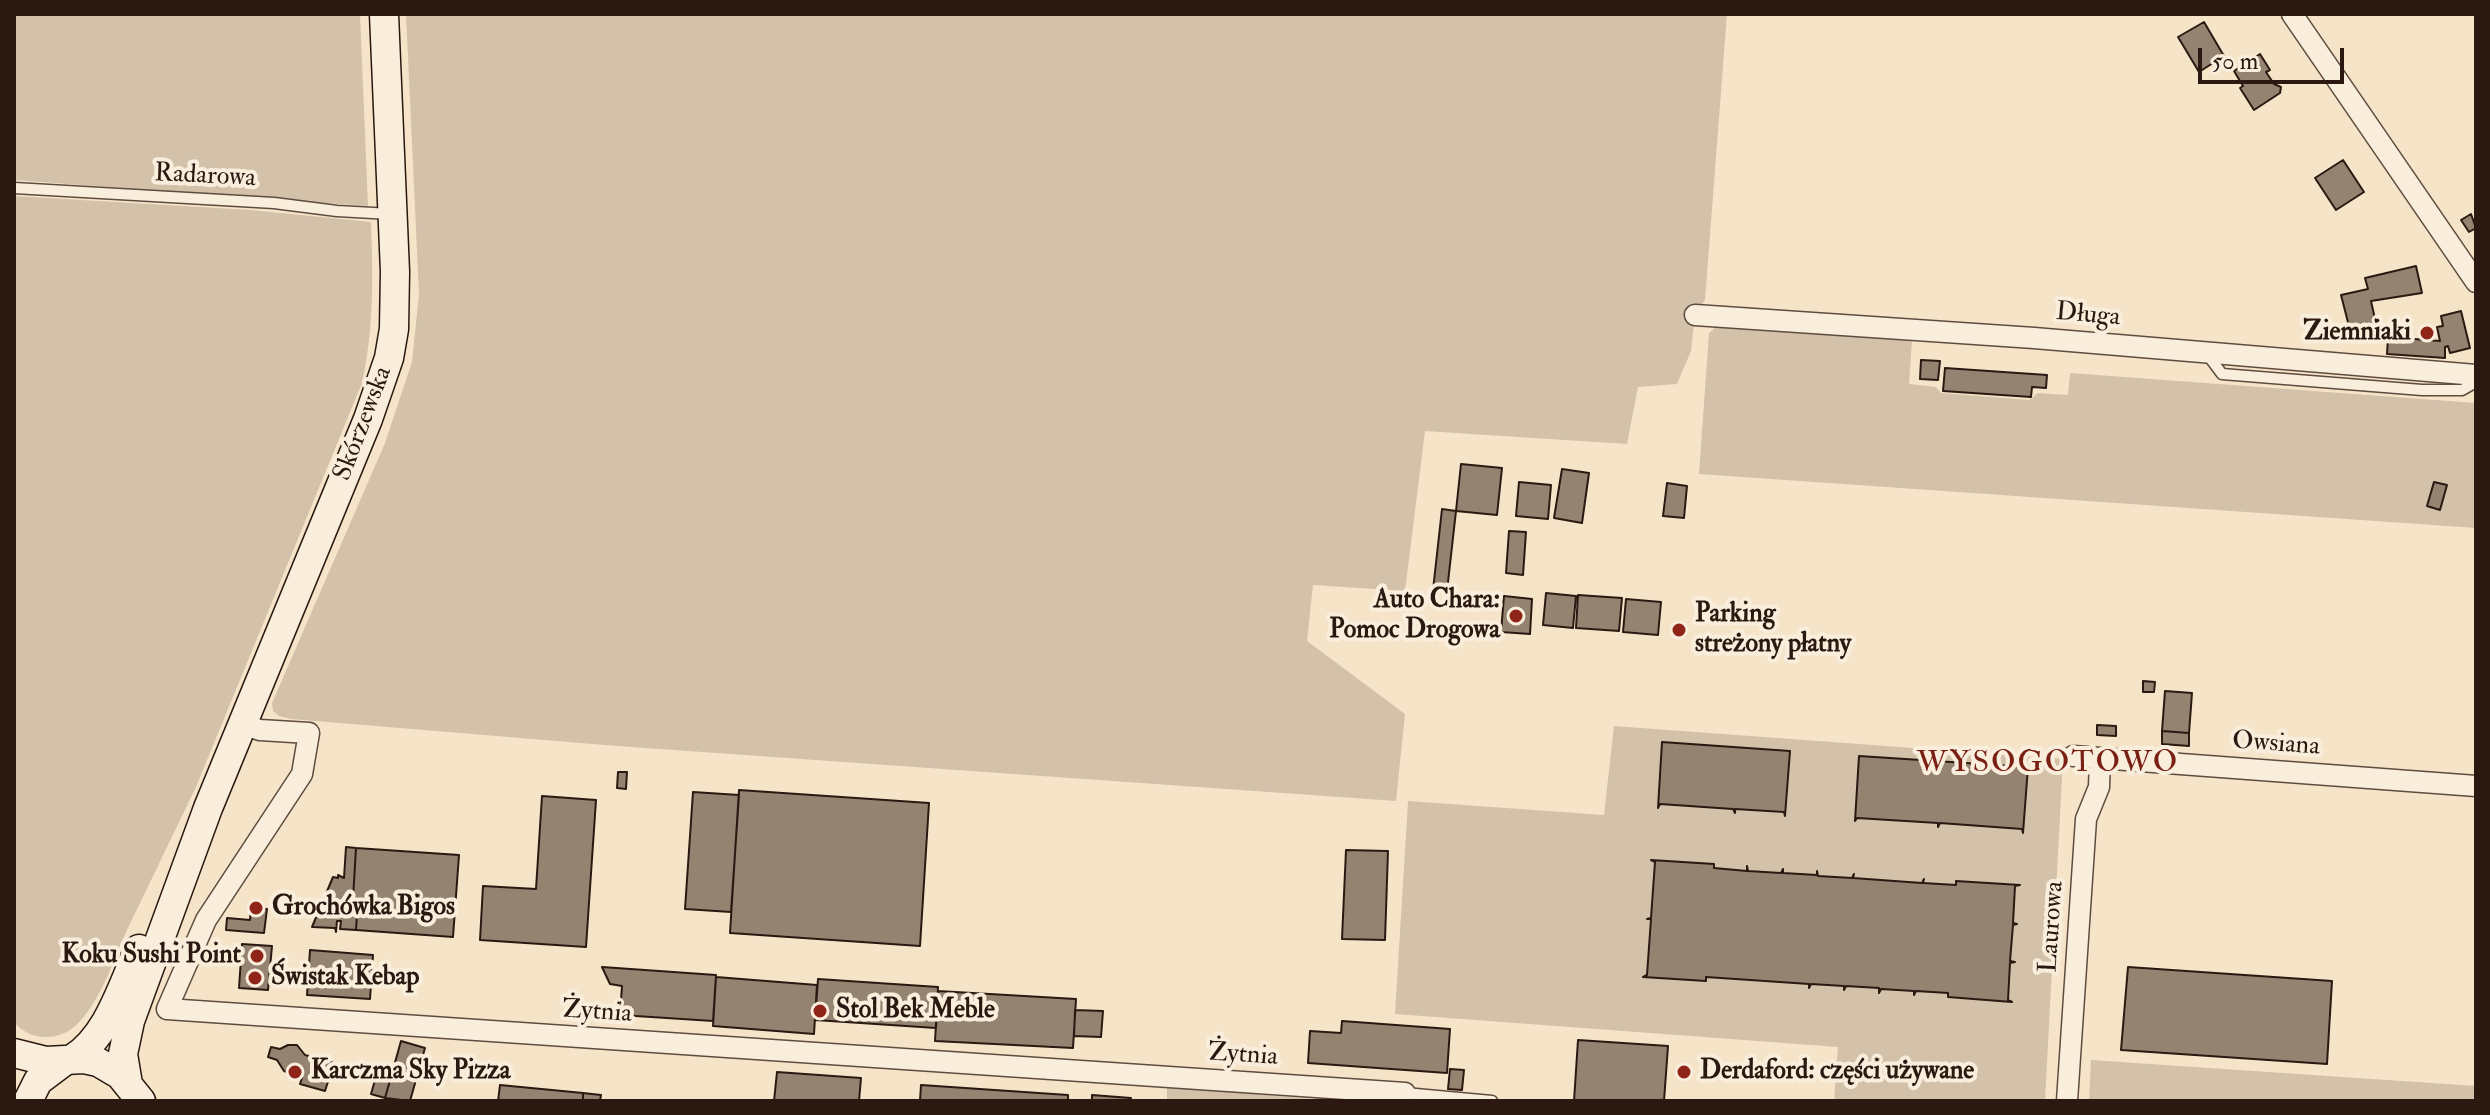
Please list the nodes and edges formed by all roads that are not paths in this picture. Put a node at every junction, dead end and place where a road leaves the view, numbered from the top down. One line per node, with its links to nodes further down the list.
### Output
1 (384, 14): 4 (street, Skórzewska)
2 (2292, 14): 5 (street)
3 (14, 188): 4 (lane, Radarowa)
4 (393, 214): 10 (street, Skórzewska)
5 (2476, 282)
6 (1695, 315): 7 (street, Długa)
7 (2207, 354): 8 (street, Długa); 9 (lane)
8 (2476, 375)
9 (2476, 382)
10 (242, 724): 14 (street, Skórzewska); 16 (street)
11 (2073, 756): 12 (street, Owsiana)
12 (2100, 758): 13 (street, Owsiana); 23 (street, Laurowa)
13 (2476, 786)
14 (208, 808): 15 (street, Skórzewska); 18 (street, Skórzewska)
15 (136, 1006): 16 (lane); 19 (street, Skórzewska)
16 (167, 1009): 20 (street, Żytnia)
17 (14, 1053): 18 (street)
18 (69, 1060): 19 (street); 21 (street, Skórzewska)
19 (135, 1093)
20 (1405, 1093): 22 (lane)
21 (28, 1101)
22 (1492, 1101)
23 (2067, 1101)

